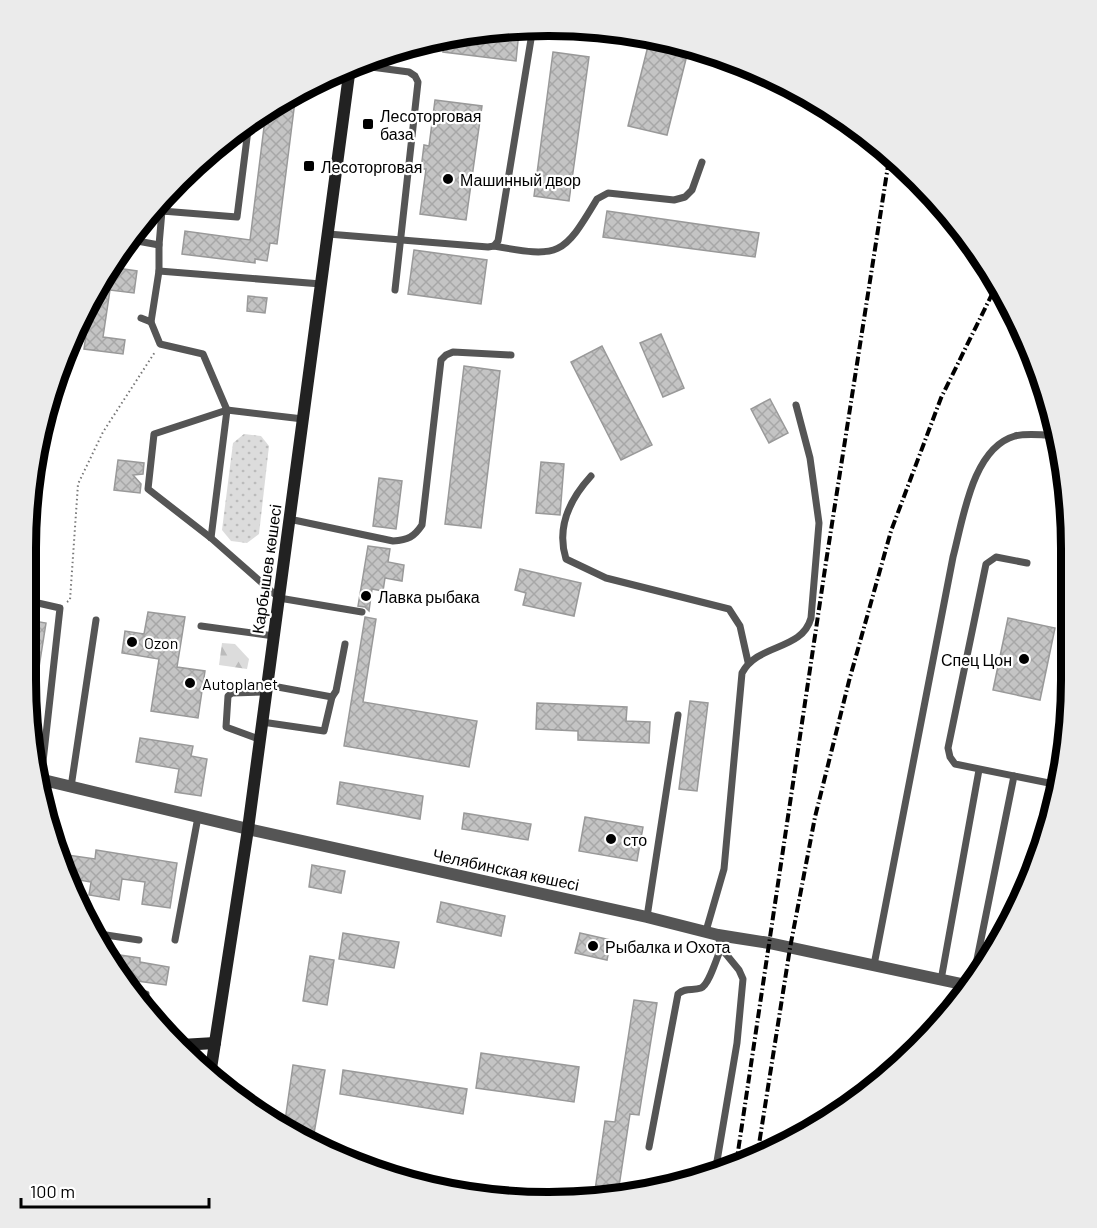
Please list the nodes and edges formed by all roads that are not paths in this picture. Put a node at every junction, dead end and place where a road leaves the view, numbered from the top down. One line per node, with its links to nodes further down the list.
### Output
1 (531, 37): 12 (lane)
2 (373, 67): 9 (lane)
3 (349, 77): 8 (main road, Карбышев көшесі)
4 (247, 134): 6 (lane)
5 (702, 162): 12 (lane)
6 (162, 211)
7 (162, 212): 11 (lane)
8 (328, 234): 9 (lane); 14 (main road, Карбышев көшесі)
9 (400, 240): 12 (lane); 15 (lane)
10 (139, 241): 11 (lane)
11 (159, 245): 13 (lane)
12 (494, 246)
13 (159, 271): 14 (lane); 17 (lane)
14 (321, 284): 21 (main road, Карбышев көшесі)
15 (395, 290)
16 (141, 318): 17 (lane)
17 (151, 322): 20 (lane)
18 (511, 355): 24 (lane)
19 (796, 405): 34 (lane)
20 (227, 410): 21 (lane); 25 (lane); 25 (lane)
21 (303, 418): 24 (main road, Карбышев көшесі)
22 (1048, 436): 55 (lane)
23 (591, 476): 34 (lane)
24 (289, 519): 27 (main road, Карбышев көшесі)
25 (211, 538): 27 (lane)
26 (1027, 563): 41 (lane)
27 (279, 598): 29 (lane); 32 (main road, Карбышев көшесі)
28 (36, 603): 40 (lane)
29 (362, 612)
30 (96, 620): 45 (lane)
31 (201, 626): 32 (lane)
32 (274, 636): 35 (main road, Карбышев көшесі)
33 (345, 644): 36 (lane)
34 (748, 662): 49 (lane)
35 (266, 689): 36 (lane); 38 (main road, Карбышев көшесі); 39 (lane)
36 (332, 698): 38 (lane)
37 (678, 715): 48 (lane)
38 (262, 722): 39 (main road, Карбышев көшесі)
39 (259, 739): 47 (main road, Карбышев көшесі)
40 (41, 753)
41 (979, 770): 42 (lane); 56 (lane)
42 (1014, 776): 44 (lane); 54 (lane)
43 (46, 781): 45 (street, Челябинская көшесі)
44 (1050, 783)
45 (72, 787): 46 (street, Челябинская көшесі)
46 (198, 817): 47 (street, Челябинская көшесі); 52 (lane)
47 (248, 829): 48 (street, Челябинская көшесі); 58 (main road, Карбышев көшесі)
48 (647, 917): 49 (street, Челябинская көшесі)
49 (712, 933): 53 (lane); 55 (street, Челябинская көшесі)
50 (104, 935): 51 (lane)
51 (139, 940)
52 (175, 940)
53 (721, 948): 61 (lane); 62 (lane)
54 (977, 961)
55 (874, 965): 56 (street, Челябинская көшесі)
56 (941, 980): 57 (street, Челябинская көшесі)
57 (961, 983)
58 (215, 1042): 59 (main road); 60 (main road, Карбышев көшесі)
59 (189, 1044)
60 (211, 1065)
61 (650, 1147)
62 (717, 1164)

